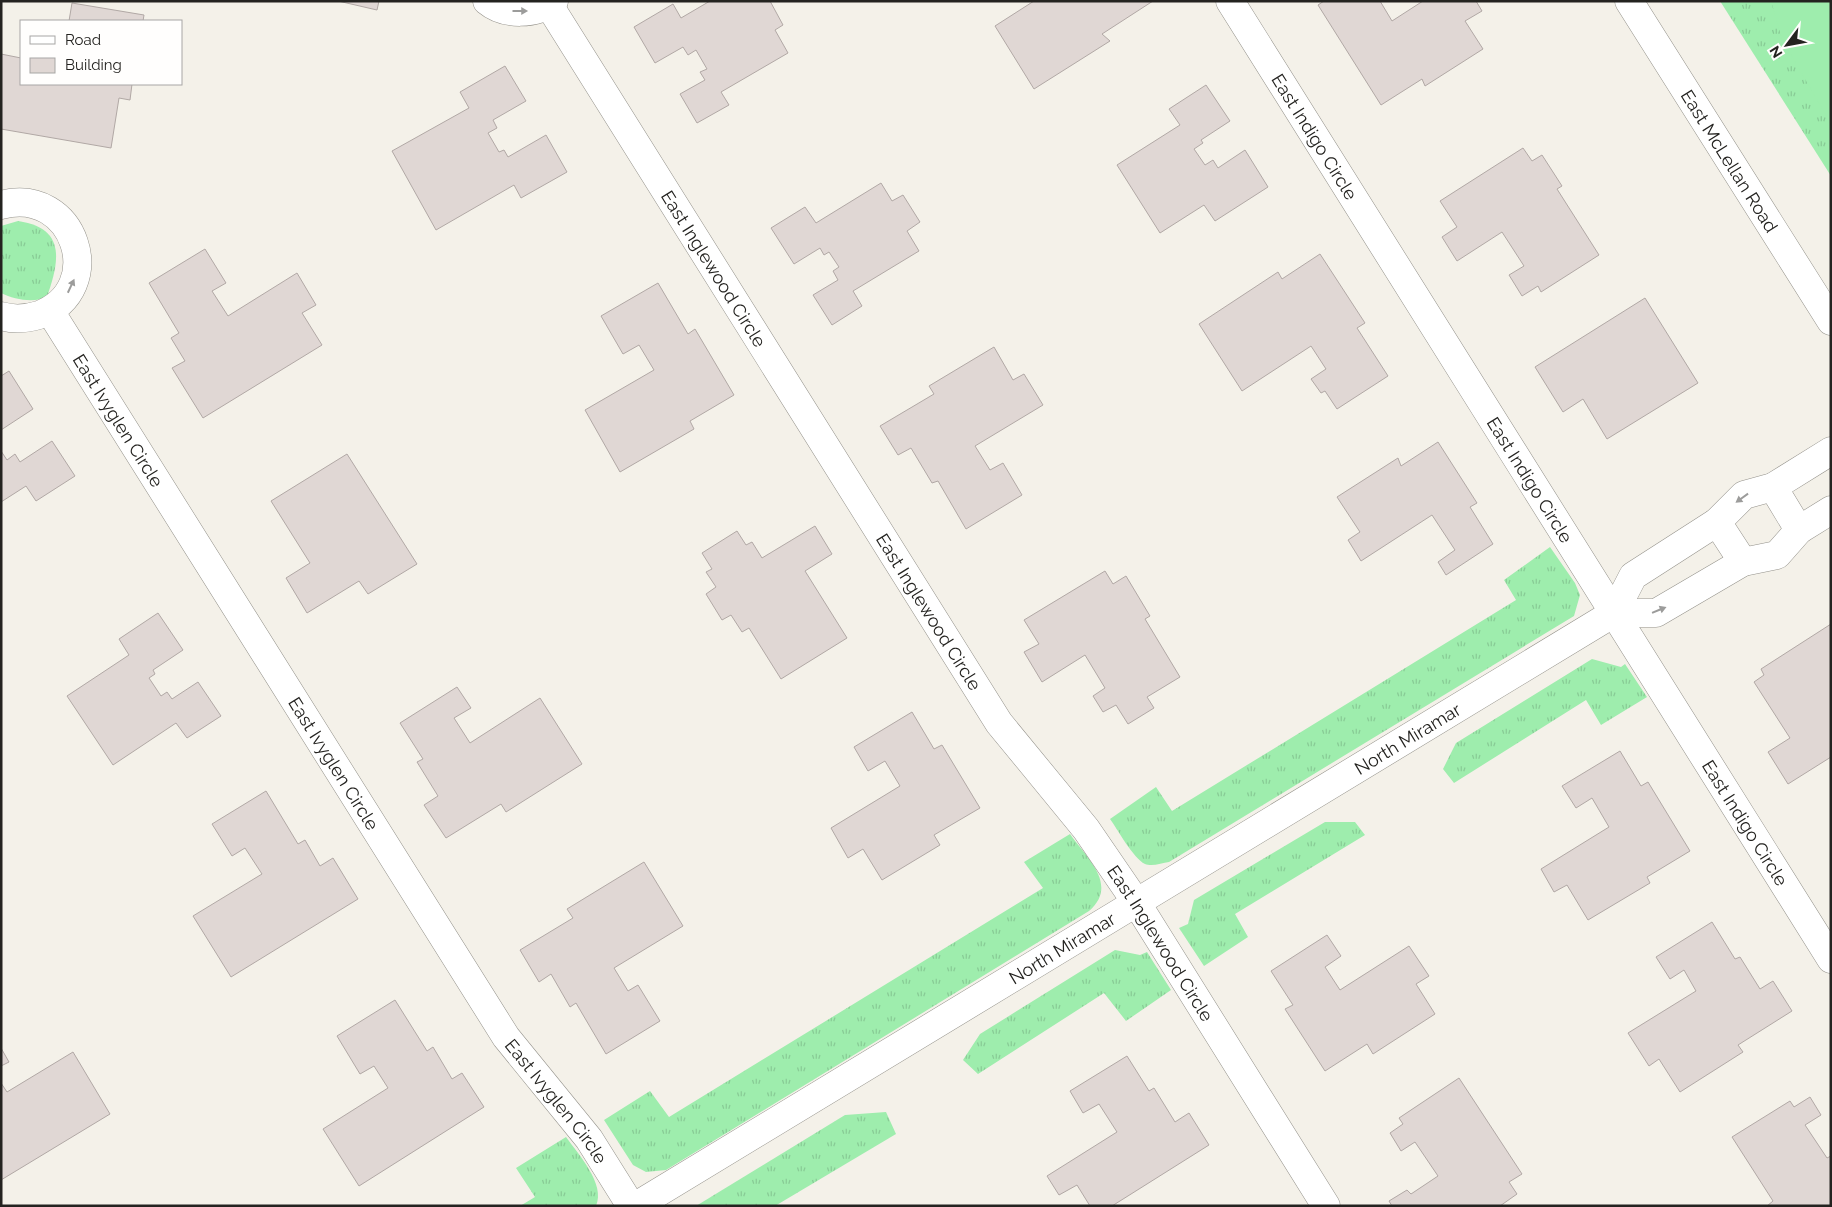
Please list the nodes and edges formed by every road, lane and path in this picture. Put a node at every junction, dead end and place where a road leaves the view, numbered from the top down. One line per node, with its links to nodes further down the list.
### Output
1 (487, 1): 4 (street, East Inglewood Circle, one-way to 4)
2 (1230, 1): 15 (street, East Indigo Circle)
3 (1629, 1): 8 (street, East McLellan Road)
4 (551, 3): 16 (street, East Inglewood Circle)
5 (1, 205): 6 (street, one-way to 5)
6 (50, 311): 7 (street); 18 (street, East Ivyglen Circle)
7 (1, 316)
8 (1831, 321)
9 (1831, 451): 10 (street)
10 (1773, 487): 12 (street, one-way to 12); 13 (street)
11 (1831, 510): 13 (street)
12 (1717, 522): 14 (street); 15 (street)
13 (1800, 530): 14 (street)
14 (1742, 562): 15 (street, one-way to 14)
15 (1614, 613): 16 (street, North Miramar); 17 (street, East Indigo Circle)
16 (1136, 902): 19 (street, North Miramar); 20 (street, East Inglewood Circle)
17 (1831, 958)
18 (631, 1206)
19 (636, 1206)
20 (1326, 1206)

